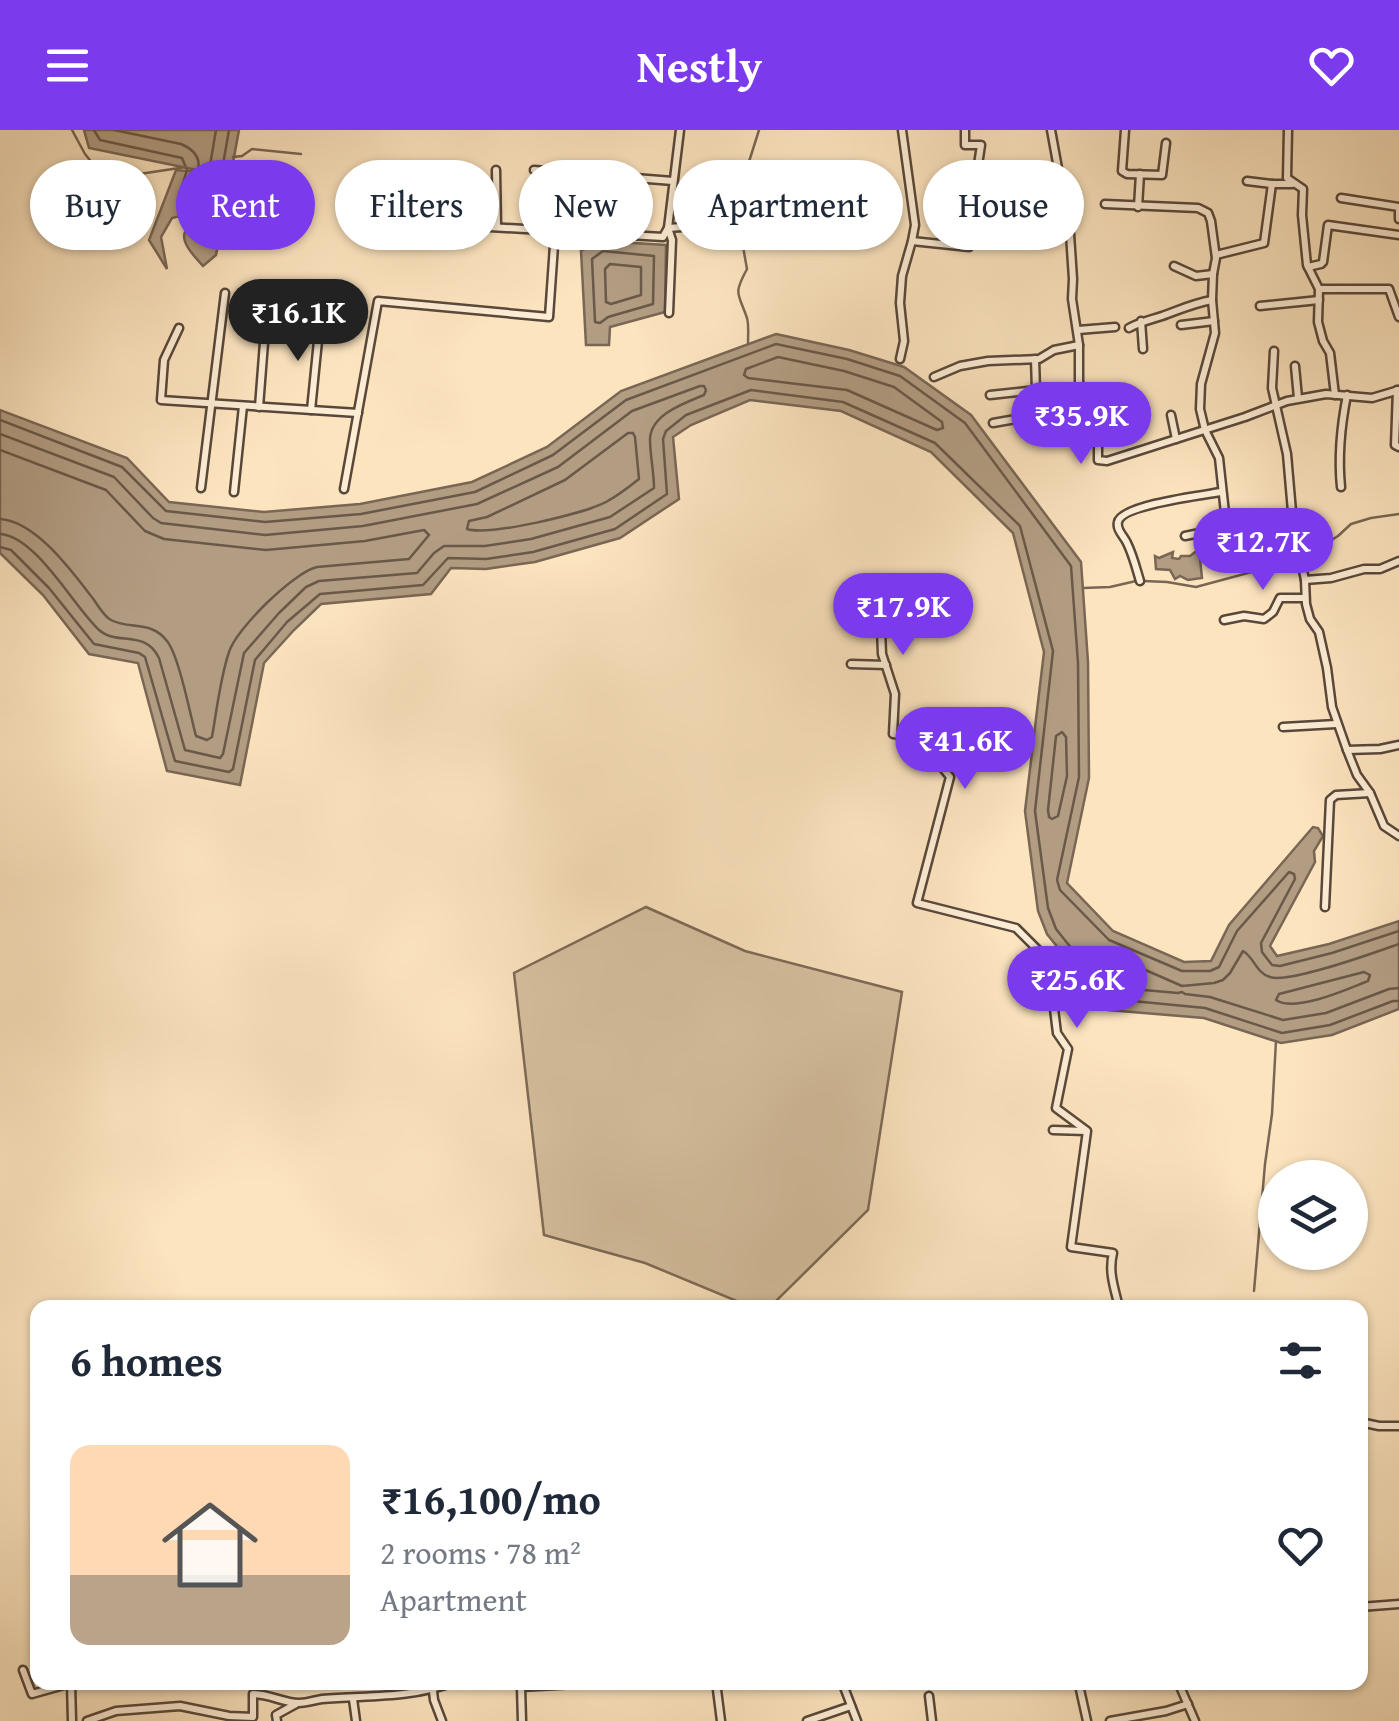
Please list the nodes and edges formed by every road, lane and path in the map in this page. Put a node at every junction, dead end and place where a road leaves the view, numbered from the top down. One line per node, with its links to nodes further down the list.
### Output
1 (680, 130): 8 (street)
2 (902, 130): 24 (street)
3 (965, 130): 9 (street)
4 (1051, 130): 46 (street)
5 (1125, 130): 10 (street)
6 (1288, 130): 15 (street)
7 (1166, 143): 10 (street)
8 (676, 160)
9 (978, 160)
10 (1140, 174): 18 (street)
11 (653, 179): 12 (street)
12 (673, 180): 20 (street)
13 (1248, 180): 14 (street)
14 (1272, 184): 15 (street); 27 (street)
15 (1294, 184): 29 (street)
16 (1341, 198): 19 (street)
17 (1106, 204): 18 (street)
18 (1138, 207): 27 (street)
19 (1399, 219)
20 (668, 228): 21 (street); 23 (street); 37 (street)
21 (673, 228)
22 (1399, 235): 29 (street)
23 (653, 236)
24 (912, 242): 25 (street); 51 (street)
25 (923, 243)
26 (554, 250): 65 (street)
27 (1216, 254): 30 (street)
28 (1174, 266): 30 (street)
29 (1308, 267): 31 (street)
30 (1212, 274): 34 (street)
31 (1319, 289): 35 (street); 38 (street)
32 (268, 290): 63 (street)
33 (225, 293): 59 (street)
34 (1212, 300): 40 (street); 41 (street)
35 (1319, 300): 36 (street); 56 (street)
36 (1260, 306)
37 (669, 313)
38 (1399, 317)
39 (320, 321): 64 (street)
40 (1214, 321): 42 (street); 68 (street)
41 (1141, 322): 45 (street); 48 (street)
42 (1181, 325)
43 (179, 328): 59 (street)
44 (1115, 328): 46 (street)
45 (1128, 328)
46 (1078, 330): 47 (street)
47 (1079, 344): 50 (street); 62 (street)
48 (1143, 349)
49 (1274, 351): 60 (street)
50 (1035, 358): 53 (street); 55 (street)
51 (900, 359)
52 (1295, 366): 58 (street)
53 (934, 377)
54 (1398, 390): 57 (street); 70 (street)
55 (990, 395)
56 (1335, 395): 57 (street); 58 (street)
57 (1347, 395): 71 (street)
58 (1298, 398): 60 (street)
59 (212, 404): 61 (street); 72 (street)
60 (1274, 404): 68 (street); 80 (street)
61 (243, 406): 63 (street); 74 (street)
62 (1090, 406): 67 (street); 69 (street)
63 (260, 407): 64 (street)
64 (311, 410): 65 (street)
65 (358, 412): 73 (street)
66 (1171, 415): 69 (street)
67 (993, 423)
68 (1206, 430): 69 (street); 75 (street)
69 (1176, 439)
70 (1399, 448)
71 (1341, 487)
72 (201, 488)
73 (344, 490)
74 (234, 492)
75 (1222, 492): 76 (street); 79 (street)
76 (1185, 536)
77 (1399, 561): 80 (street)
78 (879, 580): 84 (street)
79 (1140, 580)
80 (1305, 580): 81 (street)
81 (1305, 598): 82 (street); 85 (street)
82 (1224, 620)
83 (851, 664): 84 (street)
84 (886, 665): 93 (street)
85 (1336, 724): 86 (street); 88 (street)
86 (1283, 727)
87 (1399, 745): 88 (street)
88 (1347, 750): 89 (street)
89 (1370, 792): 90 (street); 91 (street)
90 (1399, 836)
91 (1325, 907)
92 (1053, 1130): 93 (street)
93 (1088, 1131): 94 (street)
94 (1117, 1300)
95 (1368, 1424): 96 (street)
96 (1399, 1426)
97 (1399, 1604): 98 (street)
98 (1368, 1606)
99 (23, 1670): 100 (street)
100 (30, 1689)
101 (71, 1690): 115 (street)
102 (408, 1690): 110 (street)
103 (433, 1690): 120 (street)
104 (520, 1690): 121 (street)
105 (717, 1690): 122 (street)
106 (845, 1690): 113 (street)
107 (1080, 1690): 126 (street)
108 (1182, 1690): 112 (street)
109 (929, 1696): 125 (street)
110 (353, 1699): 111 (street); 119 (street)
111 (297, 1703): 114 (street); 118 (street)
112 (1188, 1704): 127 (street); 128 (street)
113 (851, 1706): 123 (street); 124 (street)
114 (116, 1711): 116 (street); 117 (street)
115 (72, 1721)
116 (87, 1721)
117 (116, 1721)
118 (277, 1721)
119 (356, 1721)
120 (442, 1721)
121 (522, 1721)
122 (721, 1721)
123 (807, 1721)
124 (857, 1721)
125 (932, 1721)
126 (1087, 1721)
127 (1110, 1721)
128 (1195, 1721)

